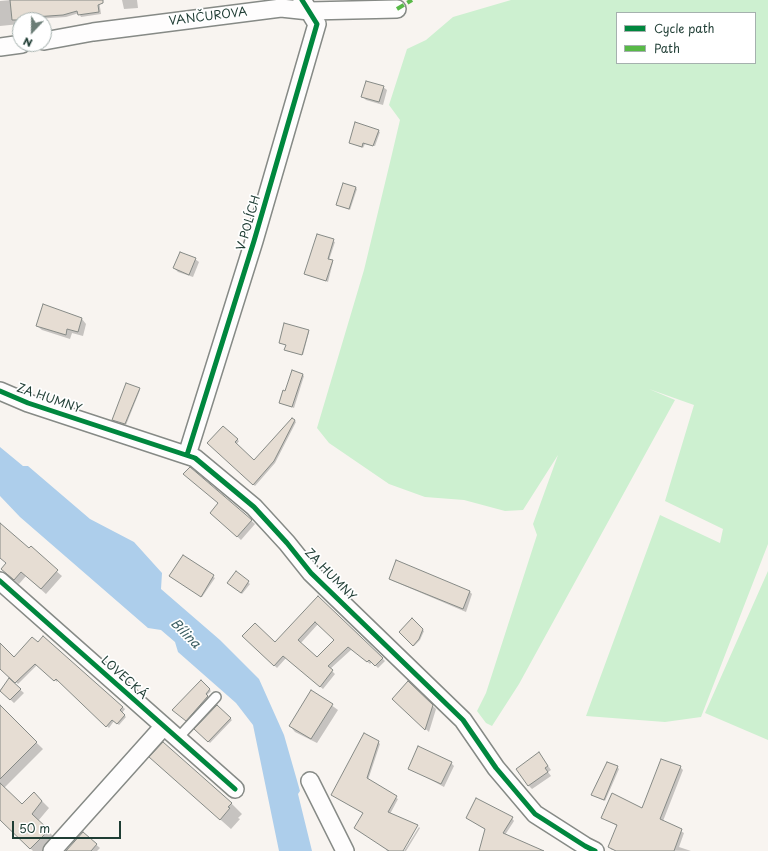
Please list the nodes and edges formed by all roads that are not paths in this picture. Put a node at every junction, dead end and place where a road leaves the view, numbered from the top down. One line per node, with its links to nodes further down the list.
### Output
1 (305, 6): 2 (street, VANČUROVA); 3 (street, VANČUROVA); 7 (street, V POLÍCH)
2 (397, 9)
3 (52, 40)
4 (12, 45): 5 (street)
5 (0, 47)
6 (0, 390): 7 (street, ZA HUMNY)
7 (187, 455): 16 (street, ZA HUMNY)
8 (2, 588): 10 (street, LOVECKÁ)
9 (216, 697): 11 (lane)
10 (163, 727): 11 (street, LOVECKÁ); 14 (street)
11 (177, 739): 13 (street, LOVECKÁ)
12 (310, 781): 15 (street)
13 (236, 789)
14 (52, 851)
15 (345, 851)
16 (595, 851)

